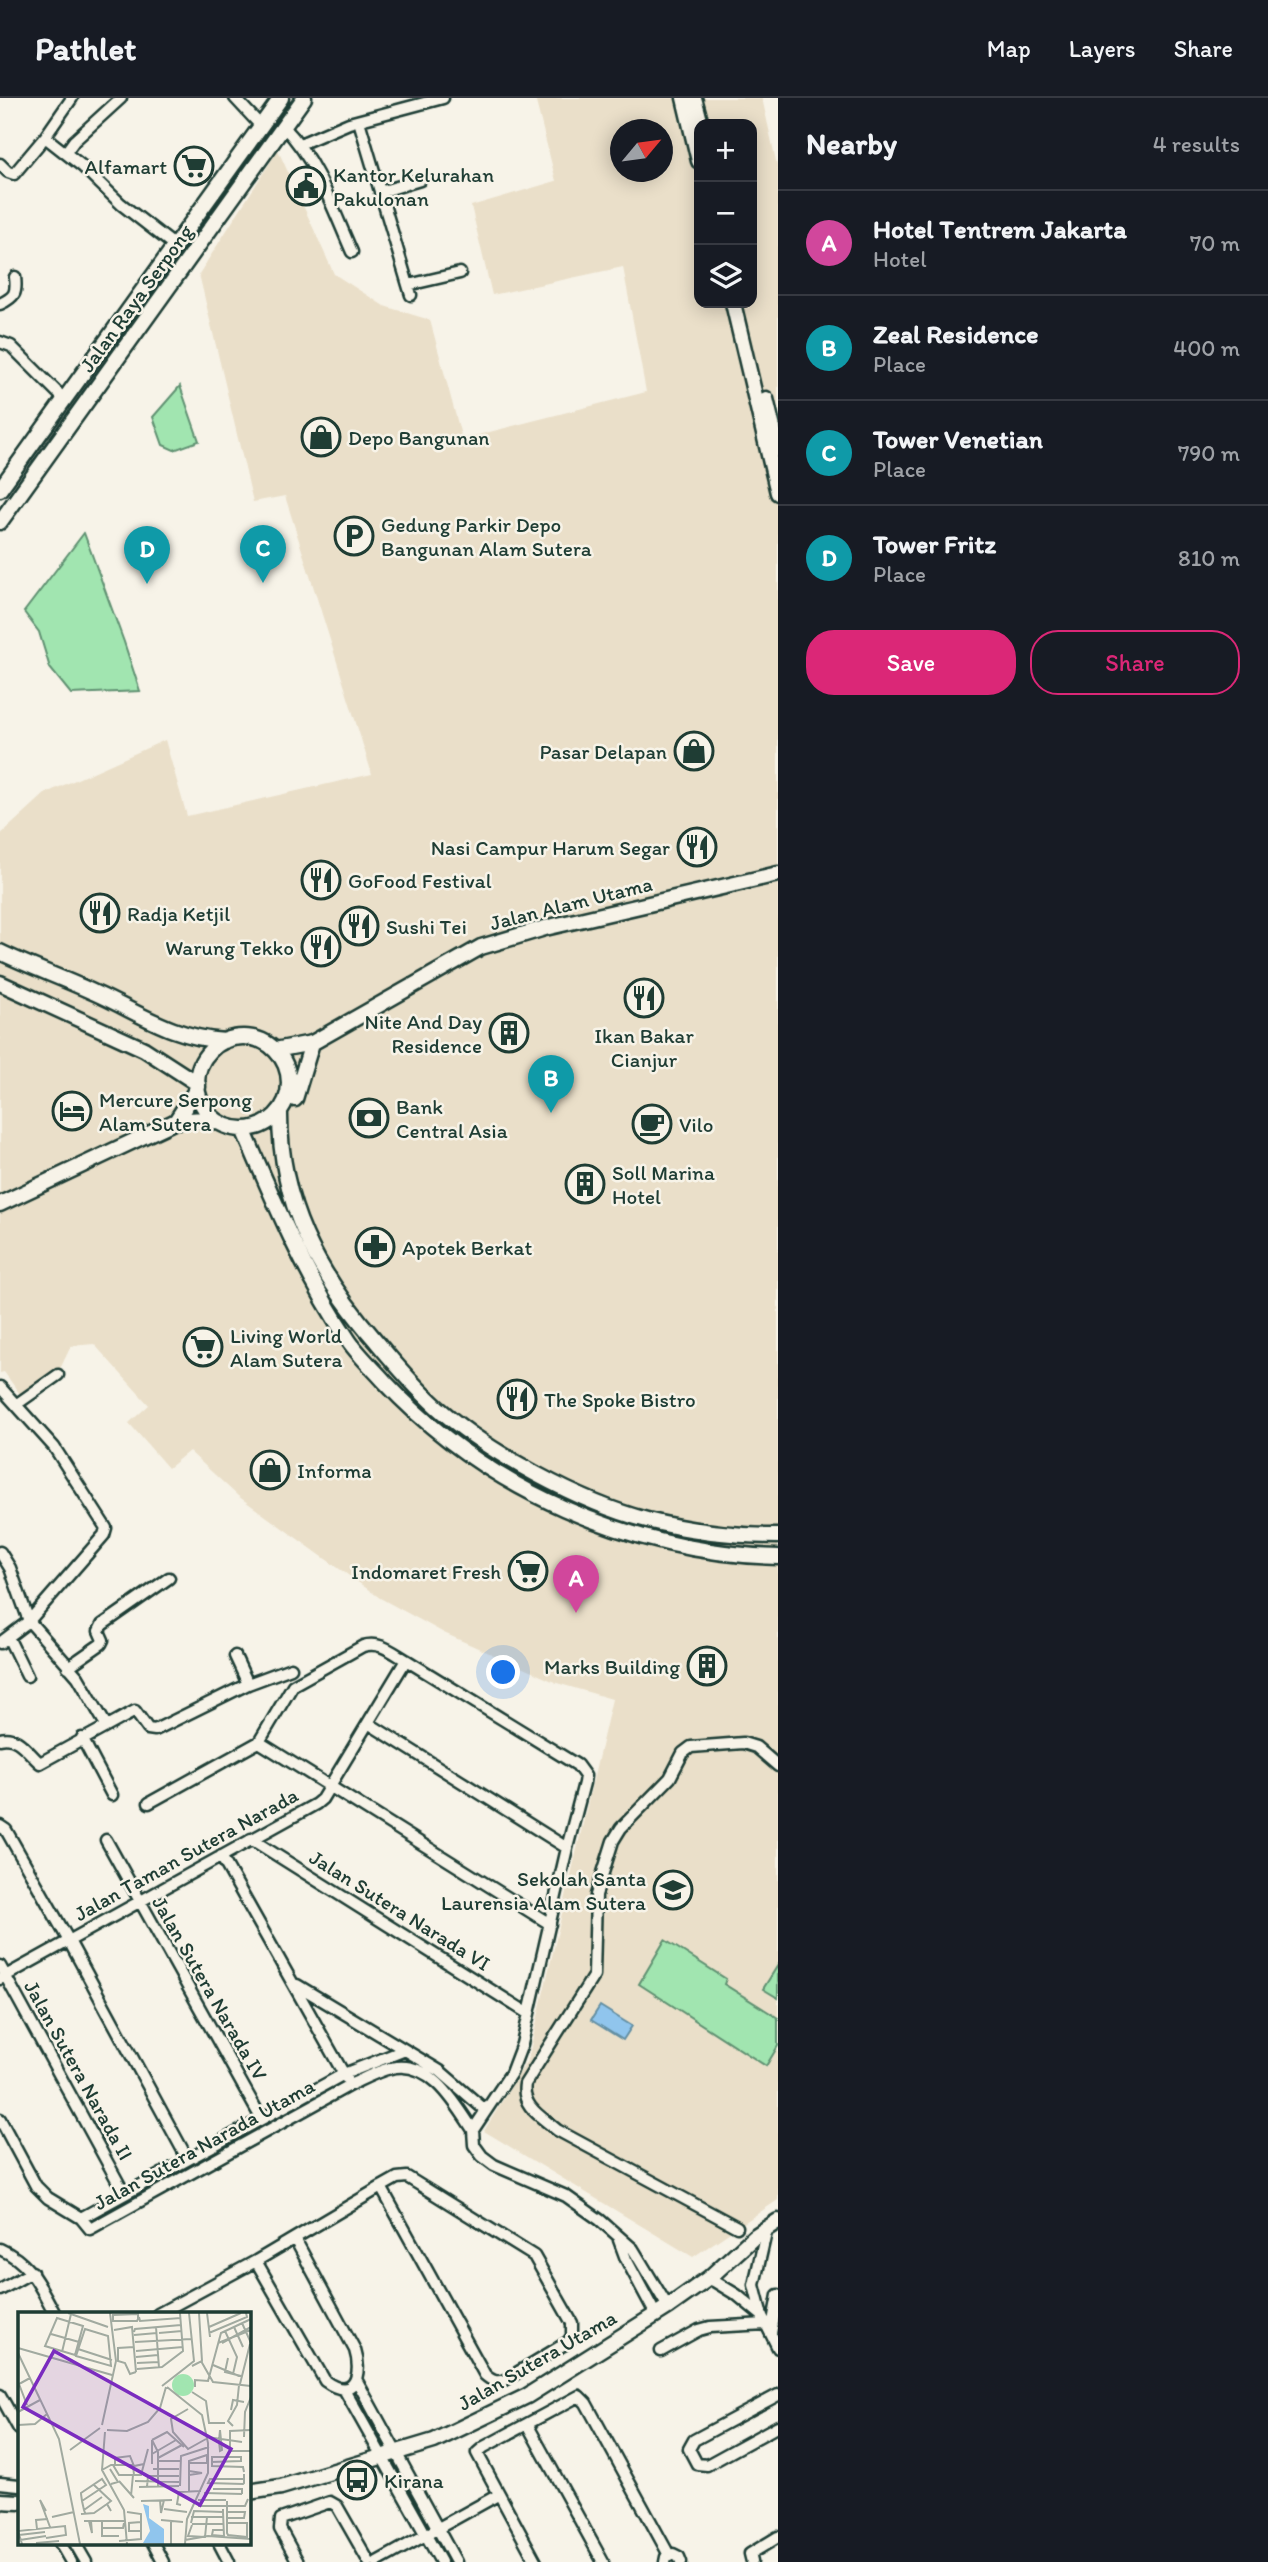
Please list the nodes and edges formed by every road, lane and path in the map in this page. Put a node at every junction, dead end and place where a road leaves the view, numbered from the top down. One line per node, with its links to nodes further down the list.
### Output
1 (72, 98): 13 (street)
2 (121, 98): 16 (street)
3 (235, 98): 11 (street)
4 (281, 98): 11 (main road, Jalan Raya Serpong)
5 (304, 98): 12 (main road, Jalan Raya Serpong)
6 (443, 98): 10 (street)
7 (684, 98): 14 (main road)
8 (694, 98): 9 (main road)
9 (700, 119)
10 (359, 121): 15 (street); 19 (street)
11 (261, 126): 20 (main road, Jalan Raya Serpong)
12 (284, 127): 15 (street); 32 (main road, Jalan Raya Serpong)
13 (45, 137): 16 (street); 17 (street)
14 (694, 140)
15 (300, 144): 21 (street)
16 (66, 152): 20 (street)
17 (0, 164)
18 (420, 180): 19 (street)
19 (380, 192): 22 (street)
20 (175, 246): 28 (main road, Jalan Raya Serpong)
21 (352, 251)
22 (460, 273)
23 (15, 276): 24 (street)
24 (0, 304)
25 (734, 308): 31 (main road)
26 (744, 308): 29 (main road)
27 (0, 342): 28 (street)
28 (64, 399): 30 (main road, Jalan Raya Serpong)
29 (778, 449)
30 (0, 489)
31 (778, 493)
32 (0, 522)
33 (778, 874): 37 (main road, Jalan Alam Utama)
34 (0, 952): 36 (main road)
35 (0, 984): 39 (main road)
36 (225, 1041): 38 (main road); 39 (main road)
37 (312, 1043): 38 (main road, Jalan Alam Utama); 44 (main road)
38 (275, 1050): 40 (main road)
39 (198, 1086): 41 (main road); 42 (main road)
40 (280, 1111): 43 (main road); 44 (main road)
41 (177, 1121): 42 (main road); 45 (main road)
42 (221, 1123): 43 (main road)
43 (243, 1129): 51 (main road)
44 (280, 1142): 49 (main road)
45 (0, 1204)
46 (58, 1376): 48 (street)
47 (0, 1387): 48 (street)
48 (17, 1404): 53 (street)
49 (778, 1536)
50 (0, 1552): 53 (street)
51 (778, 1557)
52 (169, 1578): 57 (street)
53 (29, 1621): 54 (street); 57 (street)
54 (4, 1640): 59 (street)
55 (235, 1656): 60 (street)
56 (406, 1660): 61 (street, Jalan Taman Sutera Narada); 66 (street); 74 (street)
57 (68, 1667): 62 (street)
58 (290, 1668): 60 (street)
59 (27, 1676)
60 (248, 1684): 62 (street)
61 (368, 1723): 68 (street, Jalan Taman Sutera Narada); 74 (street)
62 (106, 1725): 64 (street)
63 (0, 1728): 65 (street)
64 (82, 1738): 65 (street); 69 (street)
65 (3, 1739)
66 (259, 1742): 68 (street); 70 (street)
67 (778, 1766): 95 (street)
68 (328, 1787): 72 (street, Jalan Taman Sutera Narada); 77 (street)
69 (112, 1795)
70 (149, 1803)
71 (1, 1826): 78 (street)
72 (251, 1839): 75 (street, Jalan Taman Sutera Narada); 82 (street, Jalan Sutera Narada VI)
73 (106, 1840): 76 (street, Jalan Sutera Narada IV)
74 (567, 1848): 77 (street)
75 (221, 1856): 76 (street, Jalan Taman Sutera Narada); 81 (street)
76 (139, 1902): 78 (street, Jalan Taman Sutera Narada); 87 (street, Jalan Sutera Narada IV)
77 (550, 1924): 82 (street)
78 (69, 1941): 80 (street, Jalan Taman Sutera Narada); 90 (street)
79 (0, 1966): 80 (street, Jalan Sutera Narada II)
80 (3, 1978): 92 (street, Jalan Sutera Narada II)
81 (294, 1983): 83 (street); 84 (street)
82 (529, 2014): 86 (street)
83 (405, 2050): 84 (street, Jalan Sutera Narada Utama); 86 (street)
84 (344, 2074): 85 (street); 87 (street, Jalan Sutera Narada Utama)
85 (350, 2085): 89 (street, Jalan Sutera Narada Utama); 93 (street, Jalan Sutera Narada Utama)
86 (485, 2110): 89 (street)
87 (261, 2118): 90 (street, Jalan Sutera Narada Utama)
88 (0, 2119): 93 (street)
89 (473, 2130): 103 (street, Jalan Sutera Narada Utama)
90 (187, 2158): 92 (street, Jalan Sutera Narada Utama)
91 (381, 2187): 91 (street); 96 (street)
92 (124, 2193): 93 (street, Jalan Sutera Narada Utama)
93 (81, 2218)
94 (772, 2224): 100 (main road, Jalan Sutera Utama); 106 (street)
95 (737, 2227)
96 (295, 2239): 98 (street); 109 (street)
97 (0, 2249): 99 (street)
98 (256, 2260): 105 (street); 110 (street)
99 (32, 2272): 101 (street); 104 (street)
100 (709, 2278): 103 (main road, Jalan Sutera Utama); 106 (street)
101 (0, 2290)
102 (778, 2295): 106 (street)
103 (662, 2311): 116 (main road, Jalan Sutera Utama)
104 (54, 2312)
105 (165, 2312)
106 (766, 2324): 107 (street); 108 (street)
107 (778, 2348)
108 (661, 2350)
109 (357, 2381): 110 (street); 116 (street)
110 (344, 2389): 116 (street)
111 (0, 2395): 115 (street)
112 (778, 2395): 114 (street)
113 (527, 2424): 120 (street); 131 (street); 142 (street)
114 (778, 2426)
115 (18, 2427)
116 (390, 2455): 119 (main road, Jalan Sutera Utama); 123 (street); 124 (street)
117 (0, 2483): 118 (street)
118 (18, 2485)
119 (250, 2492)
120 (498, 2495): 123 (street); 141 (street)
121 (0, 2501): 122 (main road)
122 (18, 2502)
123 (438, 2529): 124 (street); 140 (street)
124 (426, 2535): 138 (street); 139 (street)
125 (778, 2537): 130 (street)
126 (61, 2544): 132 (street)
127 (76, 2544): 133 (street)
128 (154, 2544): 134 (street)
129 (220, 2544): 135 (street)
130 (751, 2558)
131 (667, 2559): 143 (street)
132 (71, 2562)
133 (86, 2562)
134 (163, 2562)
135 (229, 2562)
136 (298, 2562): 137 (street)
137 (369, 2562)
138 (377, 2562)
139 (441, 2562)
140 (456, 2562)
141 (536, 2562)
142 (603, 2562)
143 (681, 2562)

